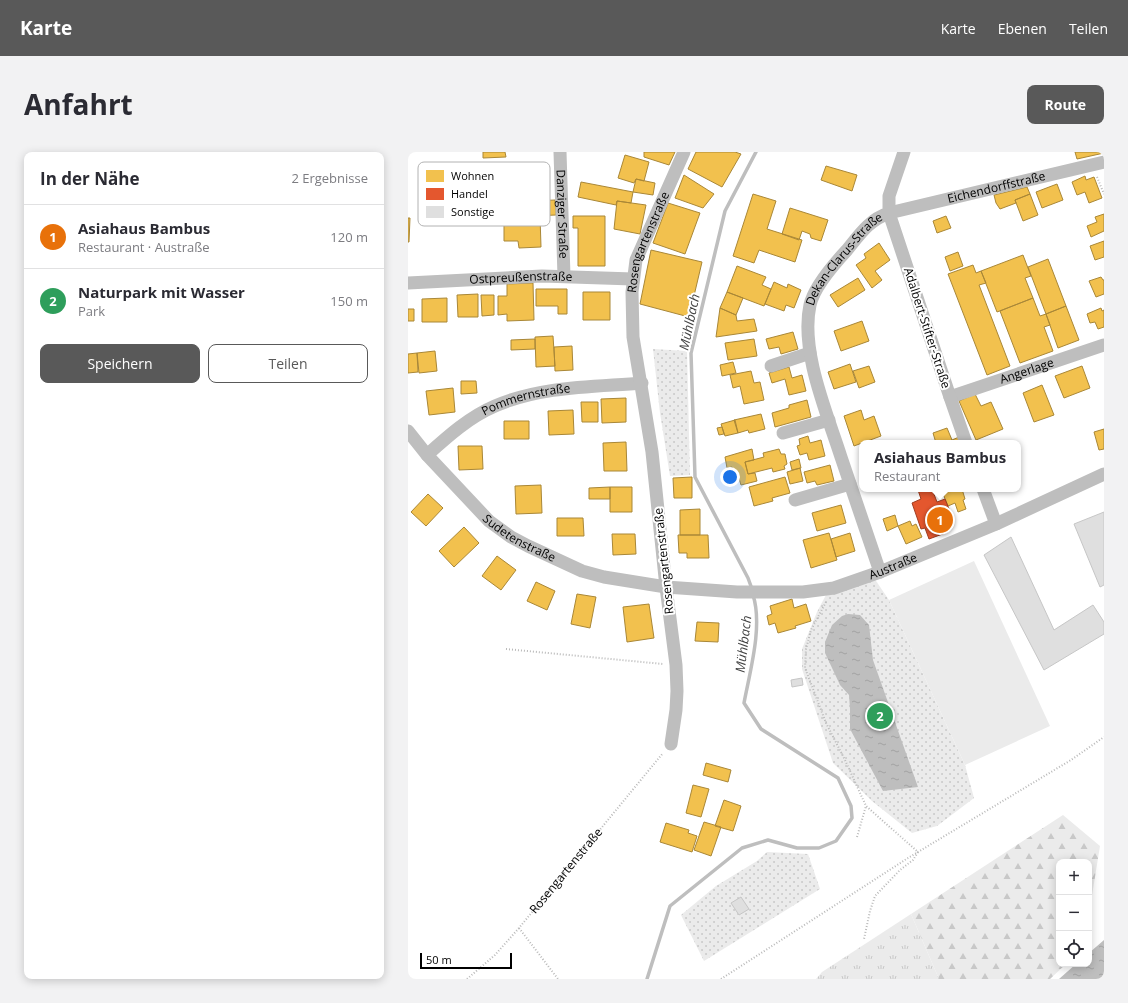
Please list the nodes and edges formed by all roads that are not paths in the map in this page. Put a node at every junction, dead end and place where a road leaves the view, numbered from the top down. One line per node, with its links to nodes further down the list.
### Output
1 (560, 152): 6 (street, Danziger Straße)
2 (684, 152): 7 (street, Rosengartenstraße)
3 (904, 152): 5 (street, Dekan-Clarus-Straße)
4 (1098, 163): 5 (street, Eichendorffstraße)
5 (889, 213): 10 (street, Dekan-Clarus-Straße); 13 (street, Adalbert-Stifter-Straße)
6 (564, 276): 7 (street, Ostpreußenstraße); 8 (street, Ostpreußenstraße)
7 (633, 279): 12 (street, Rosengartenstraße)
8 (408, 283)
9 (1104, 345): 13 (street, Angerlage)
10 (810, 353): 11 (street); 14 (street, Dekan-Clarus-Straße)
11 (771, 366)
12 (642, 383): 18 (street, Pommernstraße); 25 (street, Rosengartenstraße)
13 (950, 397): 17 (street, Adalbert-Stifter-Straße)
14 (829, 420): 16 (street); 20 (street, Dekan-Clarus-Straße)
15 (408, 431): 18 (street, Sudetenstraße)
16 (783, 433)
17 (965, 440)
18 (427, 456): 25 (street, Sudetenstraße)
19 (1104, 474): 23 (street, Austraße)
20 (850, 484): 22 (street); 24 (street, Dekan-Clarus-Straße)
21 (984, 492): 23 (street)
22 (795, 500)
23 (996, 524): 24 (street, Austraße)
24 (880, 572): 25 (street, Austraße)
25 (666, 587): 26 (street, Rosengartenstraße)
26 (670, 744)

